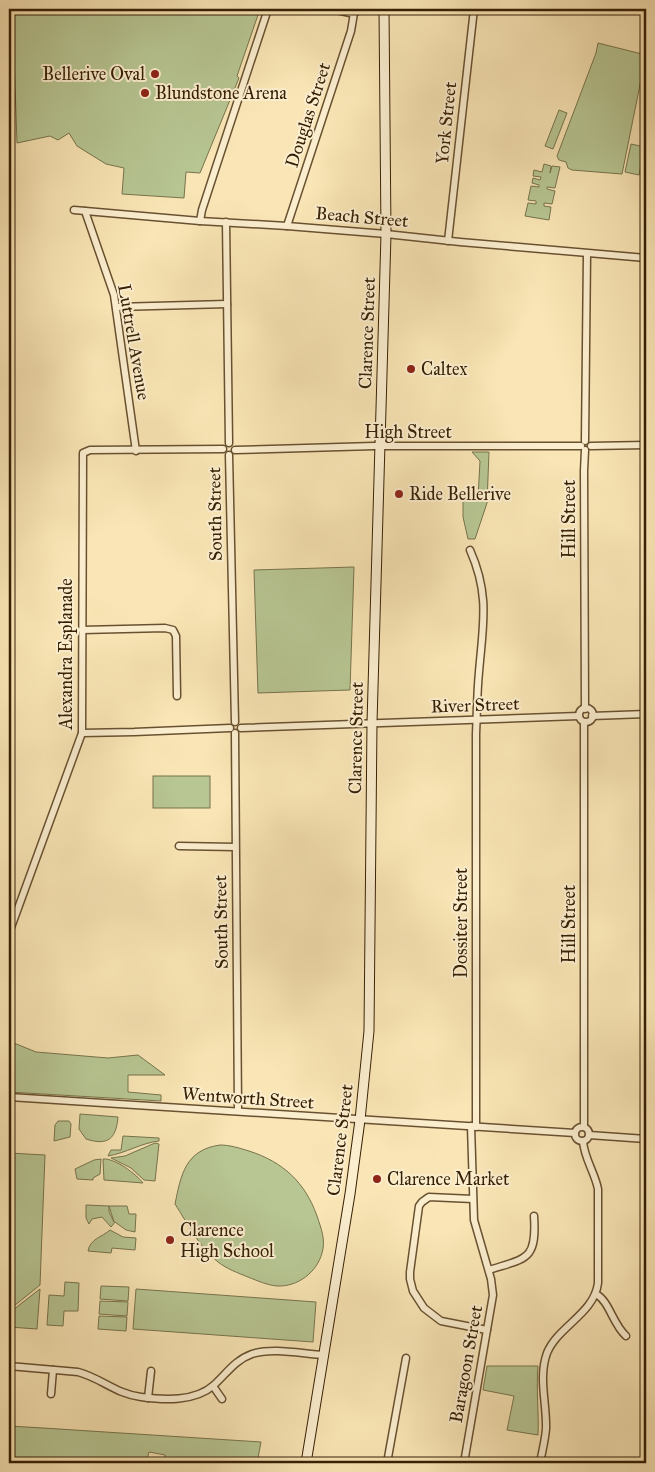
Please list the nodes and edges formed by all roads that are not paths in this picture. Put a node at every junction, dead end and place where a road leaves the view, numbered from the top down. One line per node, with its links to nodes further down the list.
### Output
1 (268, 9): 9 (street)
2 (332, 9): 6 (street)
3 (365, 9): 6 (street)
4 (384, 9): 12 (main road, Clarence Street)
5 (474, 9): 13 (street, York Street)
6 (354, 13): 11 (street, Douglas Street)
7 (74, 210): 8 (street, Beach Street)
8 (85, 211): 9 (street, Beach Street); 17 (street, Luttrell Avenue)
9 (200, 222): 10 (street, Beach Street)
10 (226, 222): 11 (street, Beach Street); 16 (street, South Street)
11 (287, 226): 12 (street, Beach Street)
12 (386, 234): 13 (street, Beach Street); 21 (main road, Clarence Street)
13 (448, 241): 14 (street, Beach Street)
14 (587, 254): 15 (street, Beach Street); 20 (street, Hill Street)
15 (646, 258)
16 (227, 304): 17 (street); 18 (street, South Street)
17 (116, 307): 24 (street, Luttrell Avenue)
18 (229, 443): 22 (street); 23 (street)
19 (646, 445): 20 (street, High Street)
20 (586, 446): 21 (street, High Street); 29 (street, Hill Street)
21 (380, 447): 23 (street, High Street); 36 (main road, Clarence Street)
22 (223, 449): 24 (street); 25 (street)
23 (235, 450): 25 (street)
24 (136, 451): 27 (street, Alexandra Esplanade)
25 (229, 455): 34 (street, South Street)
26 (470, 550): 33 (street, Dossiter Street)
27 (82, 630): 28 (street); 39 (street, Alexandra Esplanade)
28 (177, 696)
29 (585, 708): 31 (street); 32 (street)
30 (646, 714): 32 (street)
31 (579, 716): 33 (street, River Street); 35 (street)
32 (592, 716): 35 (street)
33 (476, 720): 36 (street, River Street); 46 (street, Dossiter Street)
34 (235, 722): 37 (street); 38 (street)
35 (584, 722): 47 (street, Hill Street)
36 (372, 723): 37 (street, River Street); 45 (main road, Clarence Street)
37 (241, 728): 38 (street)
38 (232, 730): 39 (street); 41 (street, South Street)
39 (82, 732): 42 (street, Alexandra Esplanade)
40 (179, 846): 41 (street)
41 (235, 847): 44 (street, South Street)
42 (9, 933)
43 (9, 1097): 44 (street, Wentworth Street)
44 (238, 1111): 45 (street, Wentworth Street)
45 (360, 1120): 46 (street, Wentworth Street); 58 (main road, Clarence Street)
46 (474, 1127): 48 (street, Wentworth Street); 52 (street, Baragoon Street)
47 (584, 1127): 48 (street); 49 (street)
48 (576, 1133): 51 (street)
49 (589, 1135): 50 (street); 51 (street)
50 (646, 1139)
51 (583, 1141): 55 (street)
52 (473, 1199): 54 (street, Baragoon Street); 56 (street)
53 (534, 1216): 54 (street)
54 (489, 1270): 56 (street, Baragoon Street)
55 (596, 1294): 57 (street); 71 (street)
56 (487, 1330): 70 (street, Baragoon Street)
57 (626, 1336)
58 (324, 1355): 63 (street); 68 (main road, Clarence Street)
59 (406, 1358): 69 (street)
60 (9, 1366): 61 (street)
61 (53, 1370): 64 (street); 65 (street)
62 (151, 1371): 65 (street)
63 (213, 1386): 65 (street); 66 (street)
64 (51, 1394)
65 (148, 1398)
66 (222, 1399)
67 (646, 1453): 72 (street)
68 (306, 1463)
69 (387, 1463)
70 (464, 1463)
71 (540, 1463)
72 (644, 1463)

